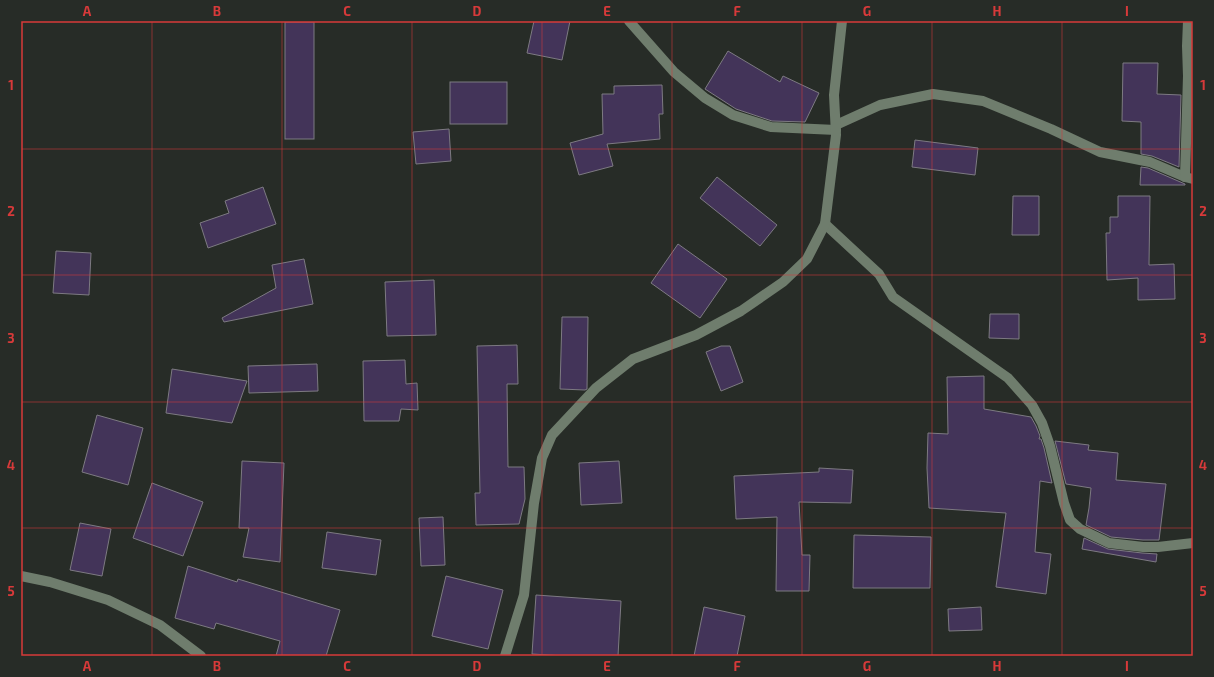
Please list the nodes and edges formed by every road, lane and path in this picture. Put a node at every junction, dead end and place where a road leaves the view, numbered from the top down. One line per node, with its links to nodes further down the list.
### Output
1 (629, 21): 4 (street)
2 (842, 21): 4 (street)
3 (1188, 21): 5 (street)
4 (836, 127): 5 (street); 6 (street)
5 (1189, 178)
6 (825, 224): 7 (street); 10 (street)
7 (1193, 543)
8 (21, 576): 9 (street)
9 (201, 656)
10 (505, 656)

